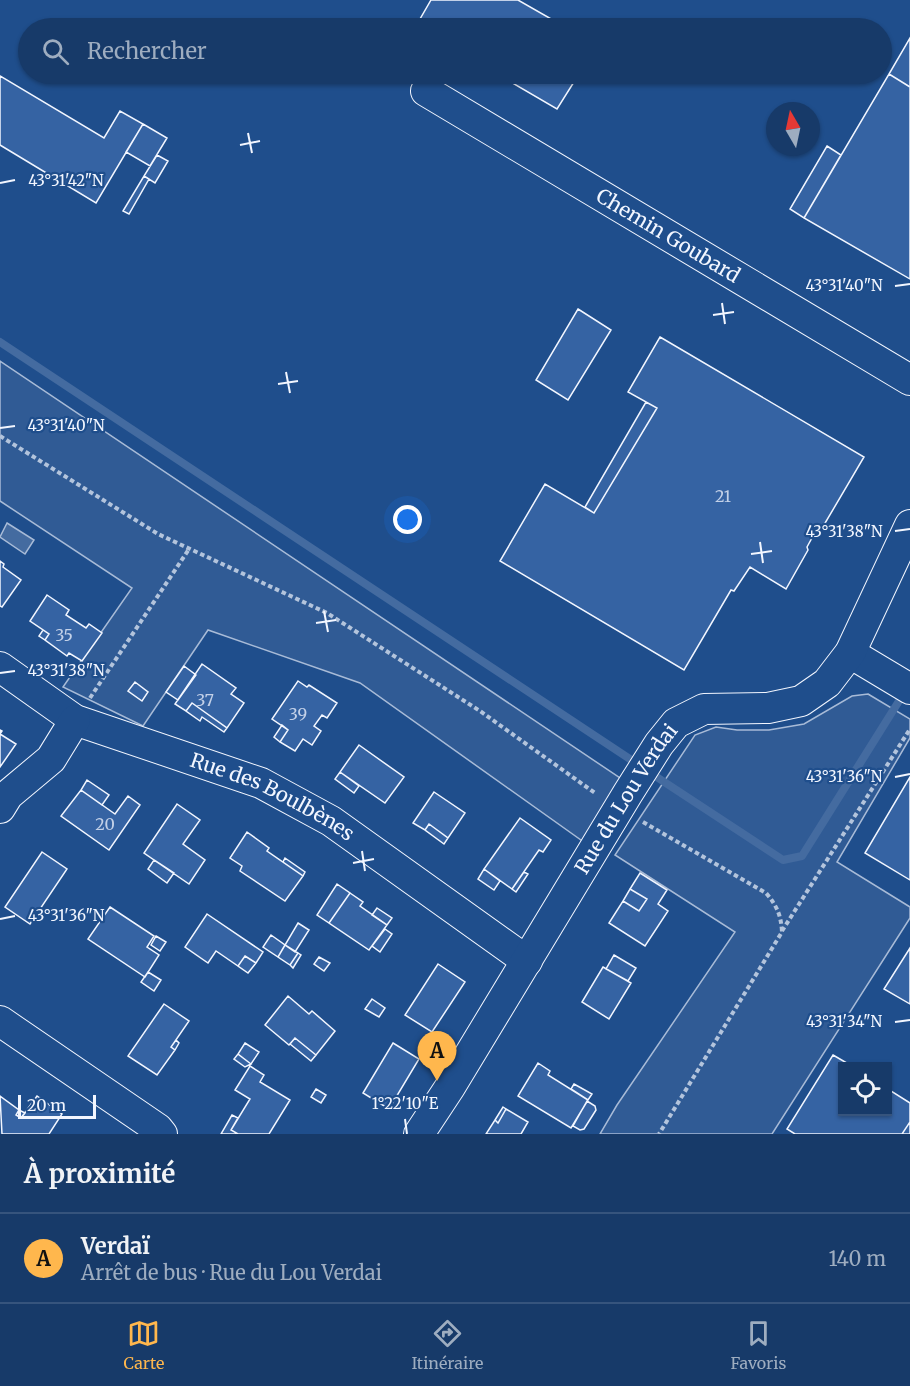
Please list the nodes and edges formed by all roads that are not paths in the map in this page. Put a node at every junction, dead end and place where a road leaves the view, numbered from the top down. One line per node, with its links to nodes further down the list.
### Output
1 (426, 90): 2 (street, Chemin Goubard)
2 (910, 380)
3 (910, 525): 4 (street, Rue du Lou Verdai)
4 (850, 652): 6 (street); 9 (street, Rue du Lou Verdai)
5 (0, 668): 7 (street, Rue des Boulbènes)
6 (901, 683)
7 (75, 720): 8 (street); 9 (street, Rue des Boulbènes)
8 (0, 808)
9 (527, 961): 12 (street, Rue du Lou Verdai)
10 (0, 1021): 11 (street)
11 (162, 1134)
12 (419, 1134)

